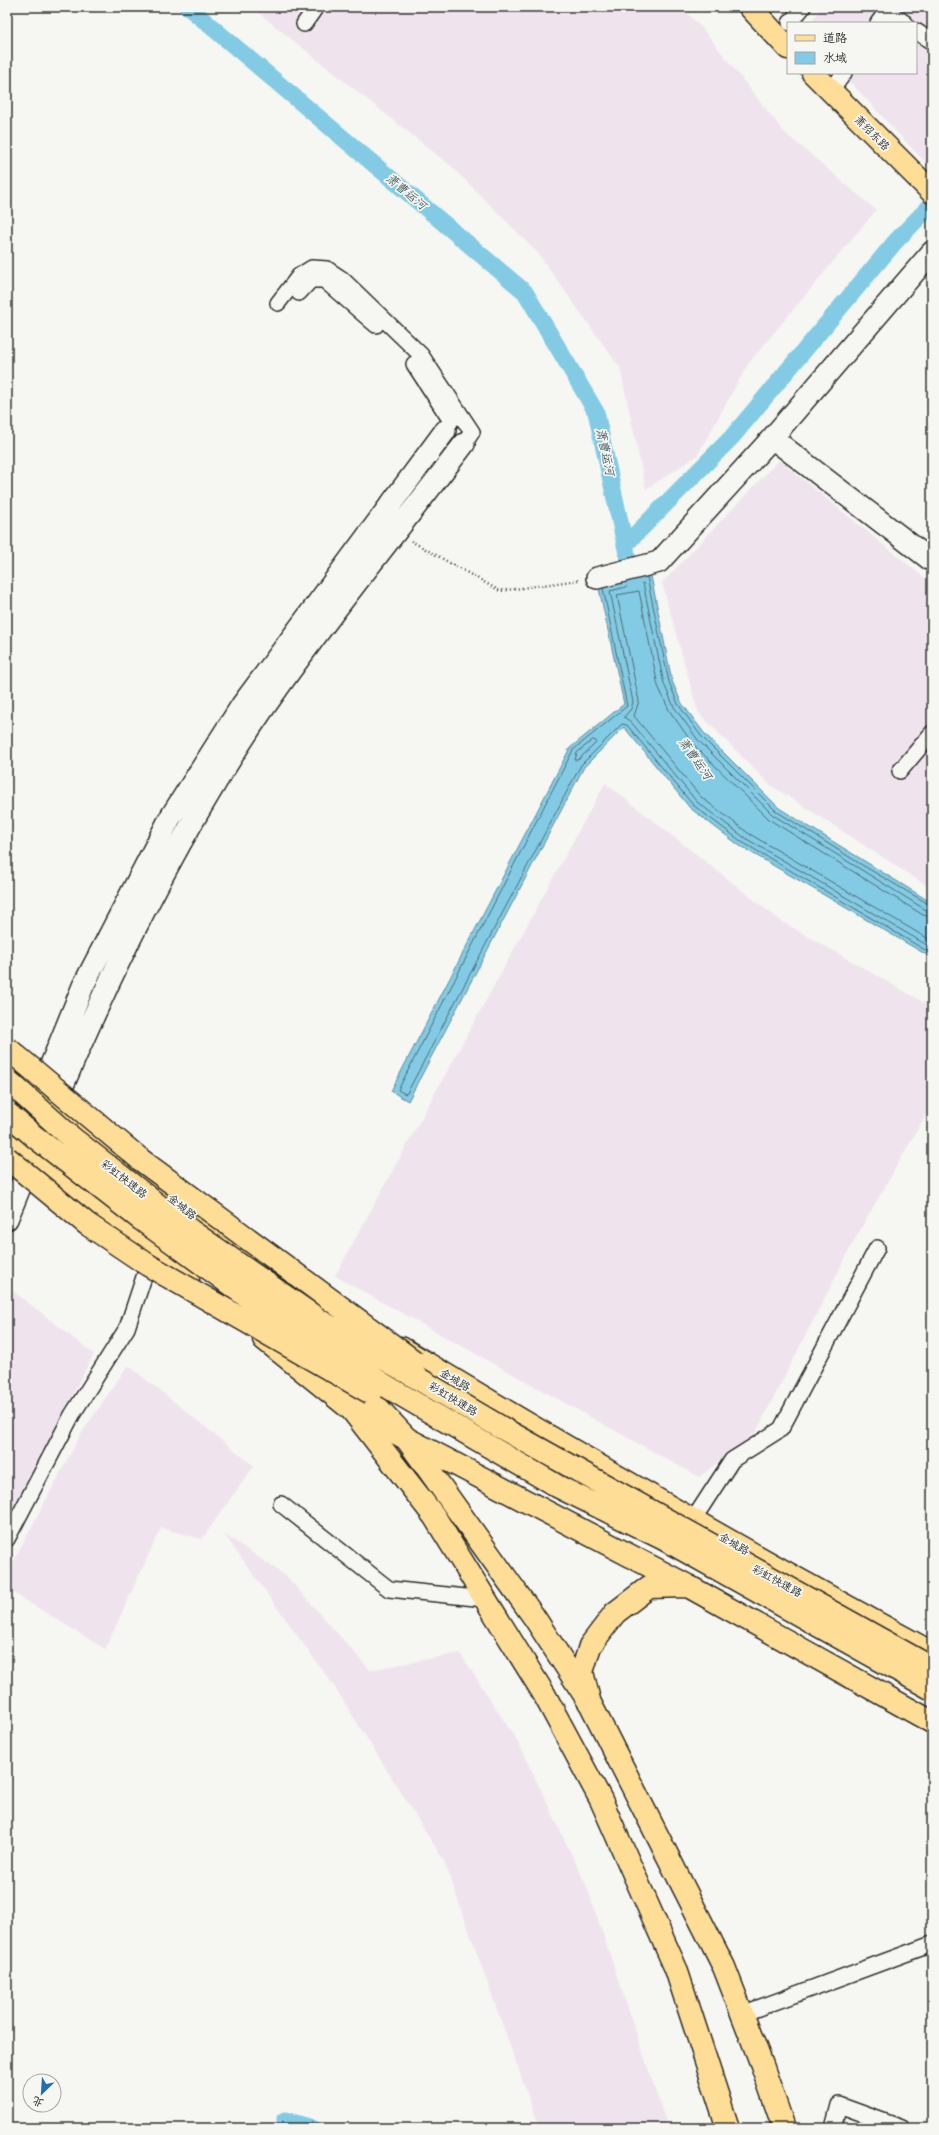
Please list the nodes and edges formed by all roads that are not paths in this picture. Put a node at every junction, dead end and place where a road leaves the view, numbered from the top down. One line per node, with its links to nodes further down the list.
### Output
1 (316, 7): 7 (street)
2 (750, 7): 9 (main road)
3 (802, 7): 5 (street)
4 (884, 12): 6 (street)
5 (793, 22)
6 (903, 22)
7 (304, 24)
8 (917, 32): 10 (street)
9 (786, 34)
10 (932, 42)
11 (814, 74): 13 (main road, 萧绍东路)
12 (843, 74): 13 (street)
13 (831, 91): 14 (main road, 萧绍东路)
14 (932, 192)
15 (932, 252): 17 (street)
16 (444, 432): 18 (street); 26 (street)
17 (772, 438): 19 (street); 20 (street)
18 (464, 444): 26 (street)
19 (932, 561)
20 (597, 578)
21 (932, 733): 22 (street)
22 (900, 772)
23 (7, 1048): 35 (main road, bridge)
24 (7, 1064): 26 (main road, 金城路)
25 (7, 1080): 35 (main road, 彩虹快速路, bridge)
26 (47, 1098): 28 (street); 31 (main road, 金城路)
27 (7, 1113): 37 (main road, 彩虹快速路, bridge)
28 (15, 1152): 29 (street); 30 (street); 33 (main road, bridge); 34 (main road)
29 (7, 1172)
30 (7, 1219)
31 (220, 1238): 36 (main road); 39 (main road, 金城路)
32 (877, 1248): 39 (street)
33 (148, 1264): 37 (main road, bridge); 40 (street)
34 (352, 1410): 36 (main road); 42 (main road)
35 (502, 1428): 44 (main road, 彩虹快速路, bridge)
36 (406, 1438): 41 (main road); 46 (main road)
37 (557, 1486): 45 (main road, 彩虹快速路, bridge)
38 (281, 1504): 42 (street)
39 (693, 1520): 43 (main road, 金城路)
40 (7, 1539)
41 (688, 1586): 46 (main road); 47 (main road)
42 (485, 1599): 50 (main road)
43 (932, 1653)
44 (932, 1668)
45 (932, 1688)
46 (591, 1705): 49 (main road)
47 (932, 1722)
48 (932, 1944): 49 (street)
49 (742, 2014): 51 (main road)
50 (728, 2128)
51 (784, 2128)
52 (833, 2128): 53 (street)
53 (902, 2128)

